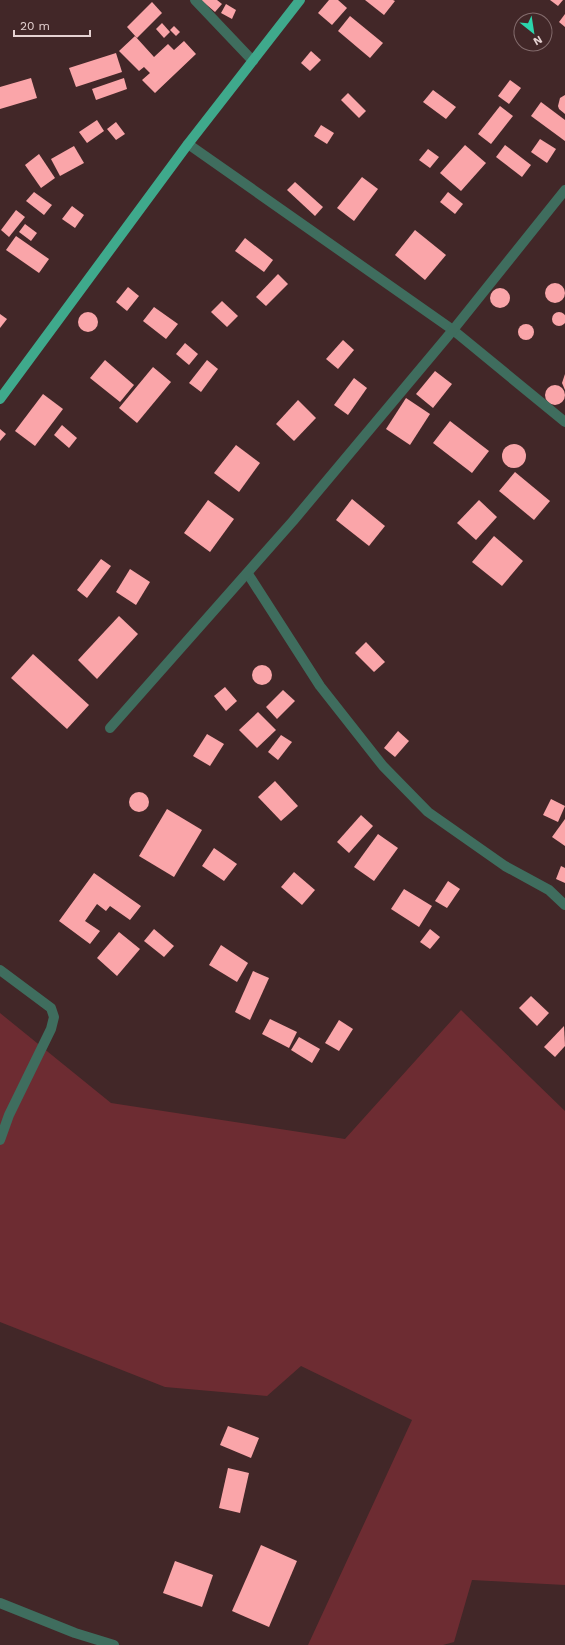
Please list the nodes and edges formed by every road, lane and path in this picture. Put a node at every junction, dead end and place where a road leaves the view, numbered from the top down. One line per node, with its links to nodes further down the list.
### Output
1 (195, 0): 3 (street)
2 (300, 0): 3 (main road)
3 (253, 60): 4 (main road)
4 (188, 144): 6 (street); 7 (main road)
5 (565, 190): 6 (street)
6 (453, 330): 8 (street); 9 (street)
7 (0, 399)
8 (565, 422)
9 (248, 574): 10 (street); 11 (street)
10 (110, 728)
11 (565, 905)
12 (0, 970): 13 (street)
13 (0, 1140)
14 (0, 1603): 15 (street)
15 (114, 1645)

